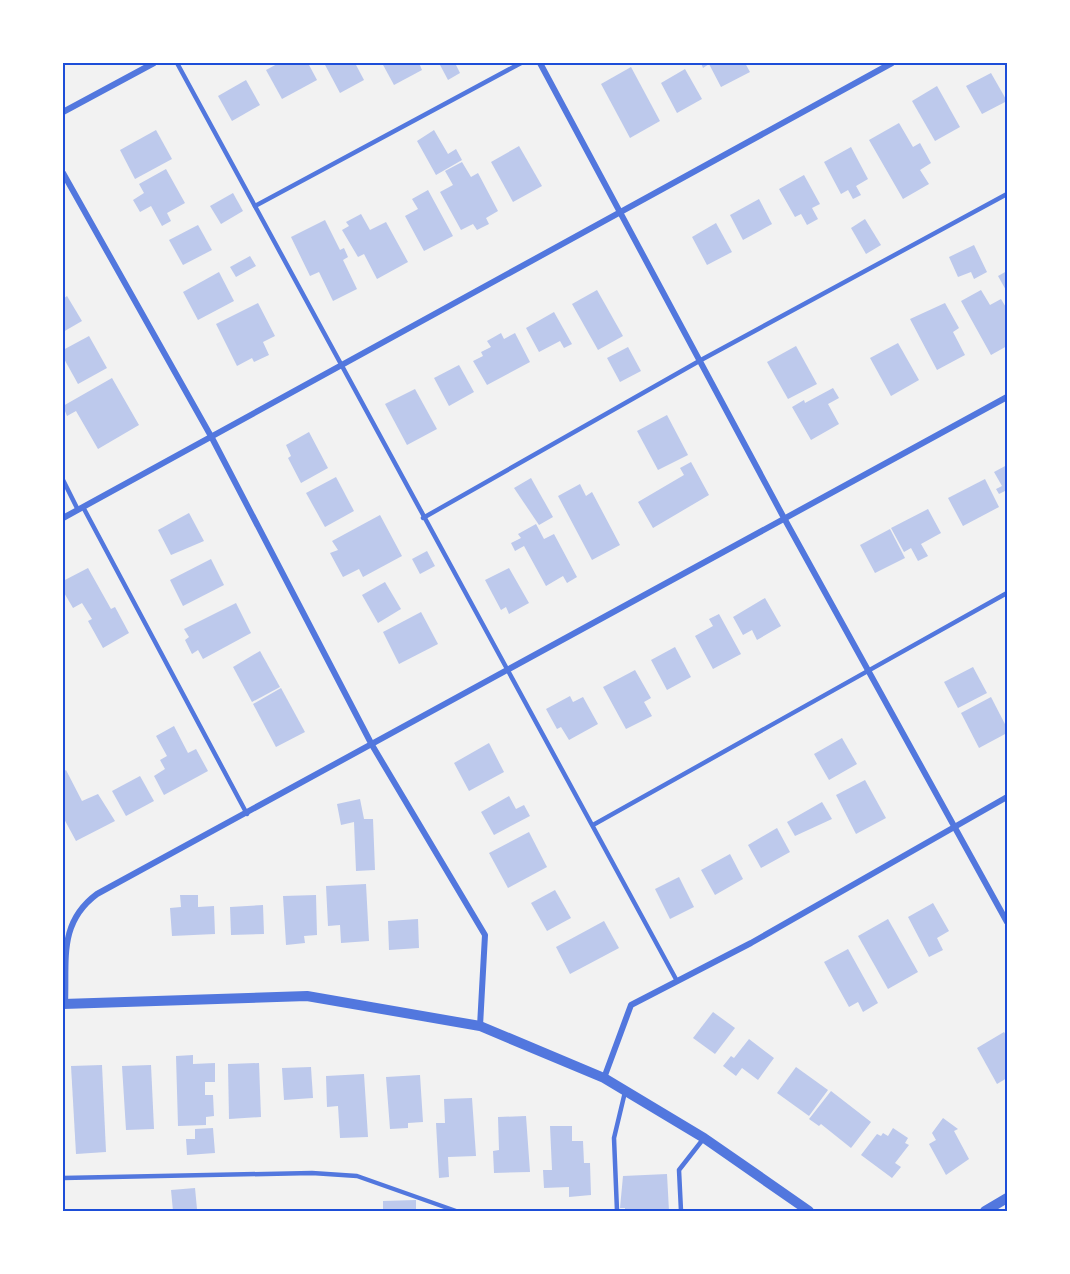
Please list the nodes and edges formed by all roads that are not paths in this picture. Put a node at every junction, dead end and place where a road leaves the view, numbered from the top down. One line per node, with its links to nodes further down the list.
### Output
1 (154, 63): 6 (street)
2 (177, 63): 9 (lane)
3 (521, 63): 9 (lane)
4 (540, 63): 10 (street)
5 (892, 63): 10 (street)
6 (63, 112)
7 (63, 172): 14 (street)
8 (1007, 194): 11 (lane)
9 (255, 206): 12 (lane)
10 (621, 214): 11 (street); 12 (street)
11 (701, 360): 18 (lane); 19 (street)
12 (342, 367): 14 (street); 18 (lane)
13 (1007, 397): 19 (street)
14 (212, 438): 16 (street); 23 (street)
15 (63, 480): 16 (lane)
16 (81, 508): 17 (street); 25 (lane)
17 (63, 518)
18 (423, 518): 21 (lane)
19 (784, 518): 21 (street); 22 (street)
20 (1007, 593): 22 (lane)
21 (508, 671): 23 (street); 26 (lane)
22 (869, 673): 26 (lane); 27 (street)
23 (372, 745): 25 (street); 31 (street)
24 (1007, 797): 27 (street)
25 (247, 814): 30 (street)
26 (593, 825): 29 (lane)
27 (955, 825): 28 (street); 29 (street)
28 (1007, 922)
29 (677, 981): 32 (street)
30 (64, 1004): 31 (street)
31 (480, 1026): 32 (street)
32 (604, 1078): 33 (street)
33 (625, 1092): 34 (street); 38 (lane)
34 (704, 1138): 39 (lane); 40 (street)
35 (63, 1178): 37 (lane)
36 (1007, 1198): 41 (street)
37 (456, 1211)
38 (617, 1211)
39 (681, 1211)
40 (809, 1211)
41 (985, 1211)

